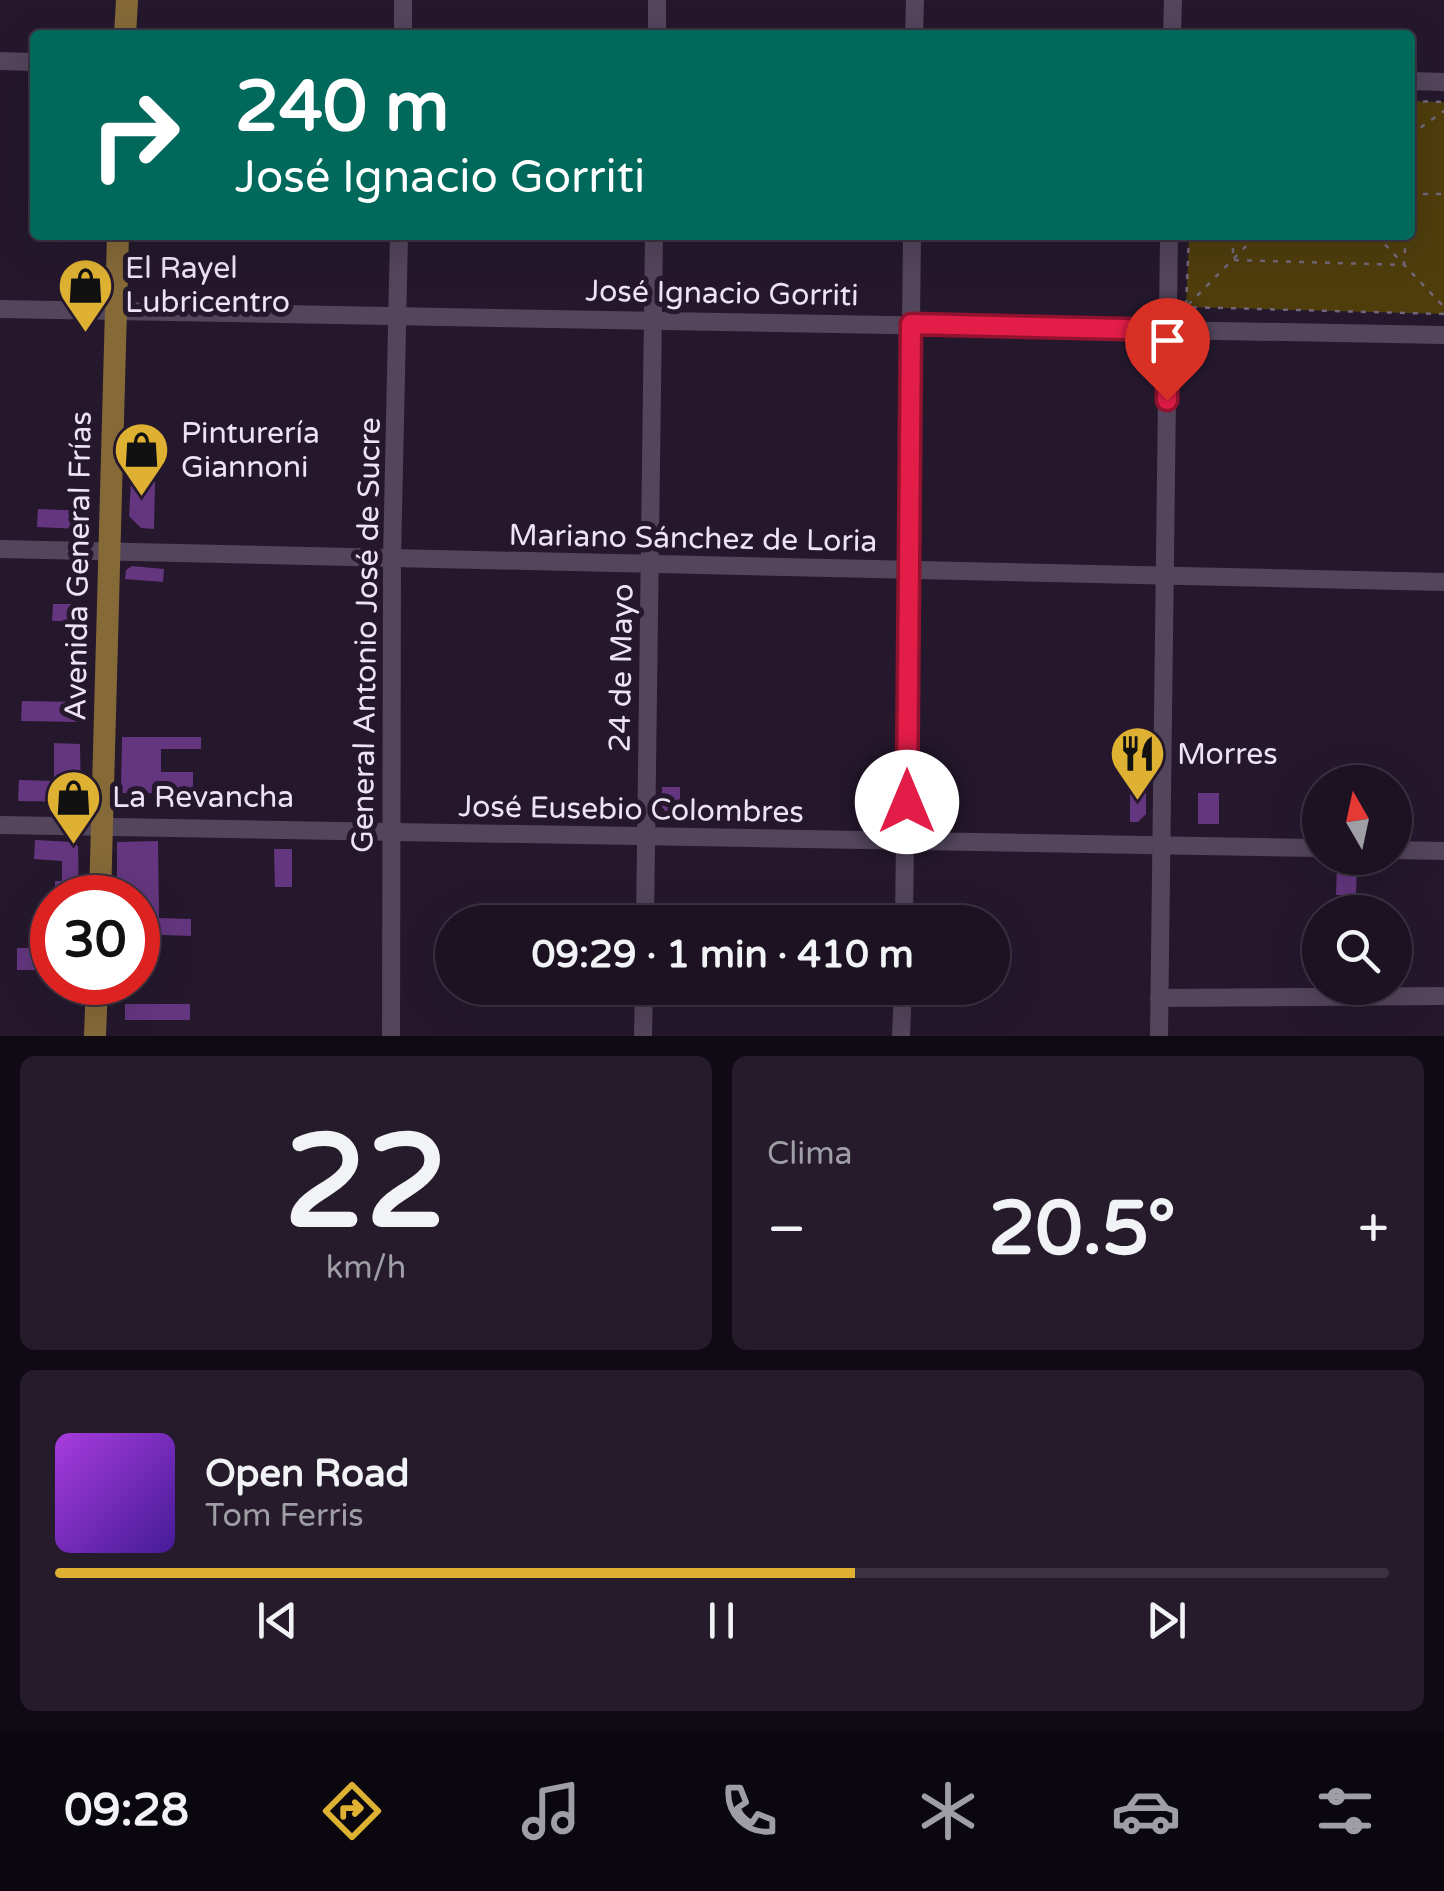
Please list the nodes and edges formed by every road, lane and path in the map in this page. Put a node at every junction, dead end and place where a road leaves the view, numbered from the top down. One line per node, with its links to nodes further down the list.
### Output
1 (127, 0): 6 (main road)
2 (403, 0): 7 (street)
3 (658, 0): 8 (street)
4 (915, 0): 9 (street)
5 (1173, 0): 10 (street)
6 (126, 30)
7 (402, 30)
8 (656, 30)
9 (914, 30)
10 (1172, 30)
11 (0, 61): 12 (street)
12 (30, 62)
13 (1415, 82): 14 (street)
14 (1444, 82)
15 (1415, 101): 16 (path)
16 (1444, 102)
17 (1444, 111): 18 (path)
18 (1415, 131)
19 (1415, 194): 20 (path)
20 (1444, 194)
21 (118, 240): 36 (main road, Avenida General Frías)
22 (399, 240): 38 (street, General Antonio José de Sucre)
23 (654, 240): 39 (street, 24 de Mayo)
24 (912, 240): 40 (street)
25 (1169, 240): 41 (street)
26 (1188, 240): 33 (path)
27 (1233, 240): 31 (path)
28 (1252, 240): 31 (path)
29 (1381, 240): 32 (path)
30 (1406, 240): 32 (path)
31 (1233, 260): 32 (path); 33 (path)
32 (1404, 265): 34 (path)
33 (1186, 306): 37 (path)
34 (1444, 307)
35 (0, 308): 36 (street, José Ignacio Gorriti)
36 (115, 312): 38 (street, José Ignacio Gorriti); 44 (main road, Avenida General Frías)
37 (1444, 314)
38 (397, 318): 39 (street, José Ignacio Gorriti); 45 (street, General Antonio José de Sucre)
39 (653, 318): 40 (street, José Ignacio Gorriti); 46 (street, 24 de Mayo)
40 (911, 324): 41 (street, José Ignacio Gorriti); 47 (street)
41 (1168, 330): 42 (street, José Ignacio Gorriti); 48 (street)
42 (1444, 335)
43 (0, 549): 44 (street, Mariano Sánchez de Loria)
44 (108, 552): 45 (street, Mariano Sánchez de Loria); 50 (main road, Avenida General Frías)
45 (392, 559): 46 (street, Mariano Sánchez de Loria); 52 (street, General Antonio José de Sucre)
46 (650, 564): 47 (street, Mariano Sánchez de Loria); 53 (street, 24 de Mayo)
47 (908, 570): 48 (street, Mariano Sánchez de Loria); 54 (street)
48 (1164, 576): 49 (street, Mariano Sánchez de Loria); 55 (street)
49 (1444, 582)
50 (102, 824): 51 (street, José Eusebio Colombres); 52 (street, José Eusebio Colombres); 59 (main road, Avenida General Frías)
51 (0, 825)
52 (391, 831): 53 (street, José Eusebio Colombres); 68 (street, General Antonio José de Sucre)
53 (647, 838): 54 (street, José Eusebio Colombres); 60 (street, 24 de Mayo)
54 (907, 841): 55 (street, José Eusebio Colombres); 61 (street)
55 (1162, 845): 56 (street, José Eusebio Colombres); 63 (street)
56 (1302, 848)
57 (1412, 850): 58 (street)
58 (1444, 851)
59 (101, 875)
60 (645, 905)
61 (905, 905)
62 (1444, 996): 63 (street)
63 (1159, 998): 71 (street)
64 (96, 1005): 67 (main road)
65 (644, 1005): 69 (street)
66 (902, 1005): 70 (street)
67 (95, 1036)
68 (391, 1036)
69 (644, 1036)
70 (901, 1036)
71 (1159, 1036)

